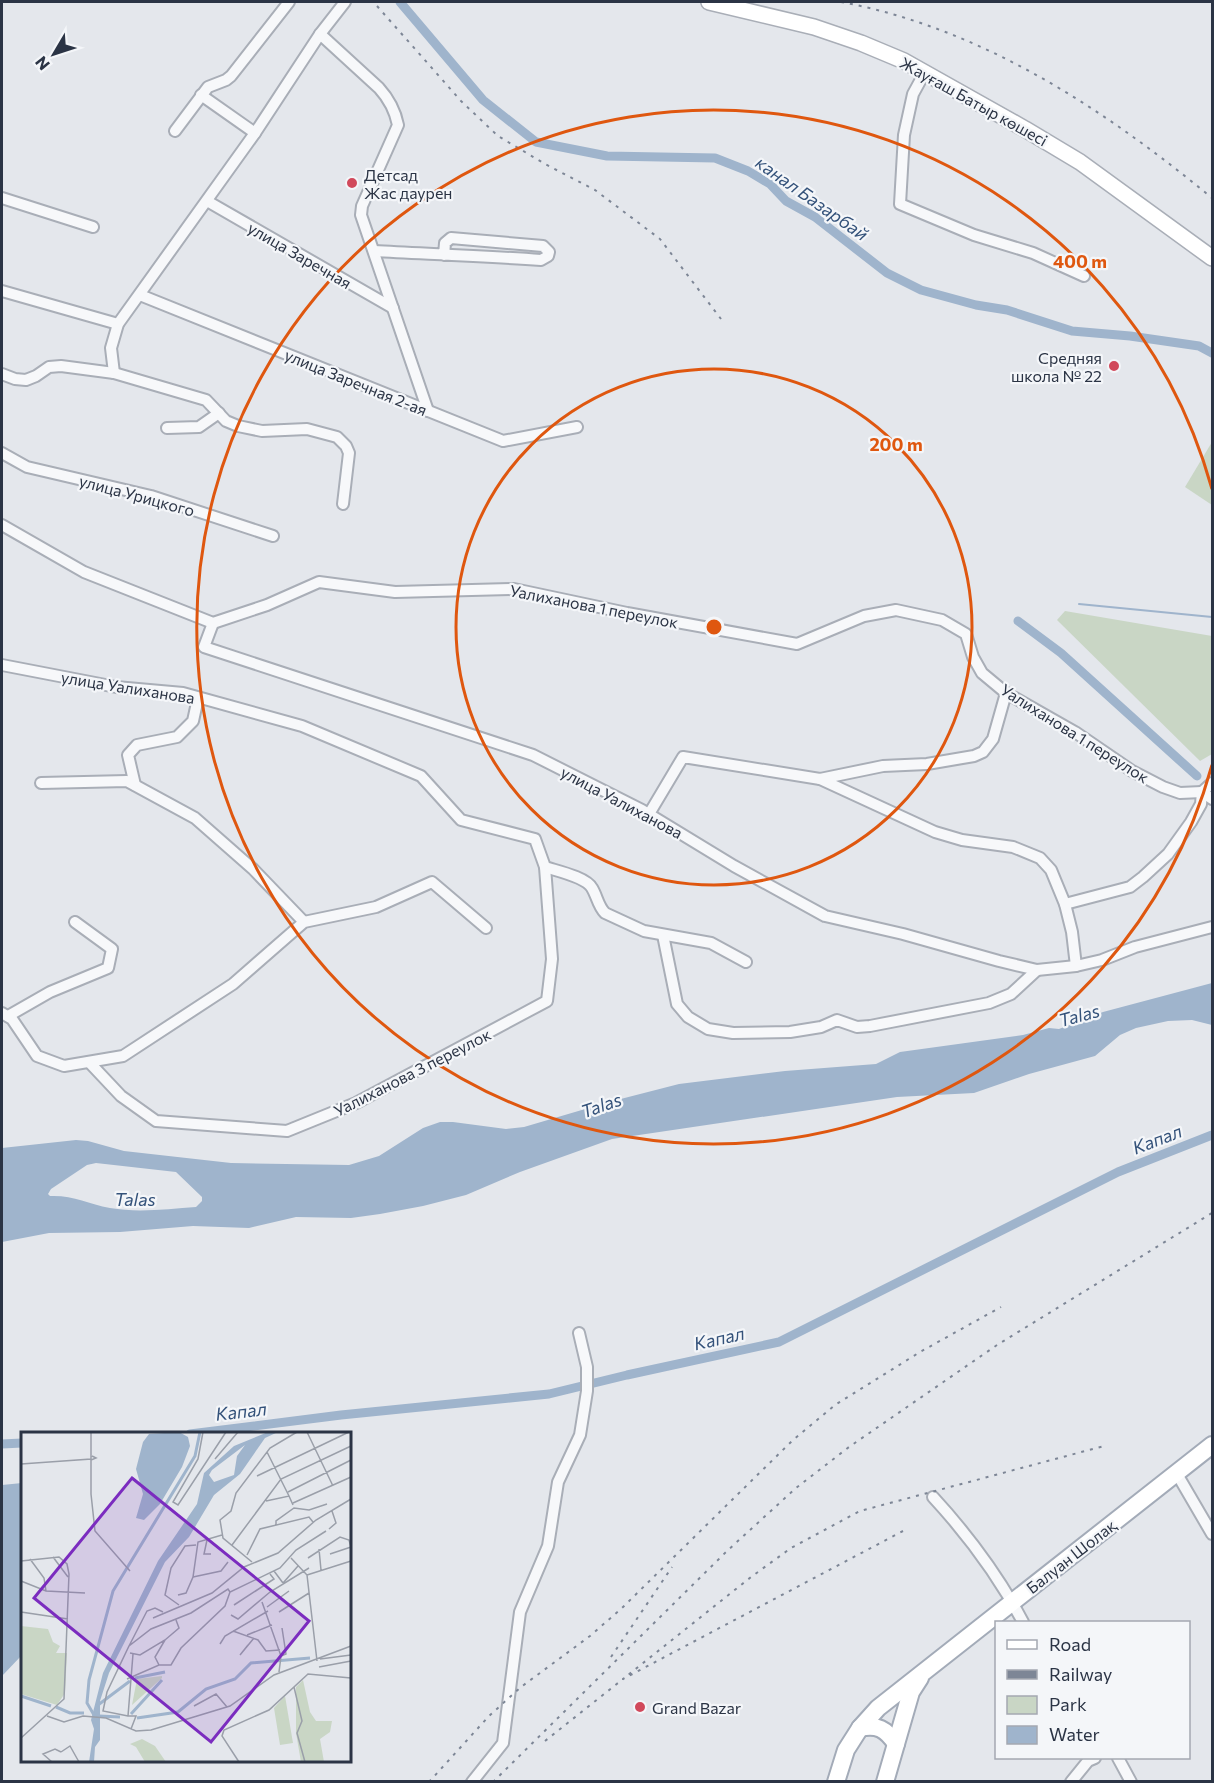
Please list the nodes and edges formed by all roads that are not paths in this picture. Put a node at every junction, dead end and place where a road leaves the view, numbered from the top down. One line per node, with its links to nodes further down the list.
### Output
1 (289, 2): 6 (street)
2 (345, 2): 4 (street)
3 (709, 2): 5 (main road, Жауғаш Батыр көшесі)
4 (320, 34): 8 (street); 13 (street)
5 (925, 72): 16 (main road, Жауғаш Батыр көшесі); 17 (street)
6 (201, 95): 7 (street); 8 (street)
7 (175, 131)
8 (255, 133): 10 (street)
9 (2, 198): 11 (street)
10 (207, 201): 19 (street); 20 (street, улица Заречная)
11 (93, 227)
12 (487, 241): 14 (street); 15 (street); 15 (street)
13 (374, 251): 14 (street); 20 (street)
14 (444, 255): 15 (street)
15 (485, 255)
16 (1212, 258)
17 (1084, 276)
18 (2, 291): 21 (street)
19 (140, 295): 21 (street); 24 (street, улица Заречная 2-ая)
20 (393, 308): 24 (street)
21 (118, 324): 22 (street)
22 (114, 373): 23 (street); 25 (street)
23 (2, 374)
24 (428, 411): 26 (street, улица Заречная 2-ая)
25 (219, 413): 27 (street); 29 (street)
26 (578, 427)
27 (167, 428)
28 (2, 453): 31 (street, улица Урицкого)
29 (343, 504)
30 (2, 525): 32 (street)
31 (273, 536)
32 (213, 623): 34 (street, Уалиханова 1 переулок); 42 (street, улица Уалиханова)
33 (2, 665): 35 (street, улица Уалиханова)
34 (1006, 693): 36 (street); 40 (street, Уалиханова 1 переулок)
35 (198, 698): 39 (street); 43 (street, улица Уалиханова)
36 (820, 779): 42 (street); 44 (street)
37 (41, 783): 39 (street)
38 (1212, 783): 40 (street)
39 (135, 785): 46 (street)
40 (1202, 792): 41 (street); 44 (street)
41 (1212, 799)
42 (649, 814): 52 (street, улица Уалиханова)
43 (544, 867): 49 (street); 54 (street, Уалиханова 3 переулок)
44 (1065, 904): 51 (street)
45 (75, 922): 53 (street)
46 (304, 922): 48 (street); 54 (street)
47 (1212, 927): 51 (street, улица Уалиханова)
48 (486, 928)
49 (663, 935): 50 (street); 52 (street)
50 (746, 962)
51 (1076, 966): 52 (street, улица Уалиханова)
52 (1037, 970)
53 (5, 1015): 54 (street)
54 (89, 1062)
55 (579, 1333): 67 (street)
56 (1212, 1445): 57 (main road, Балуан Шолақ)
57 (1177, 1474): 59 (street); 60 (main road, Балуан Шолақ)
58 (933, 1497): 60 (street)
59 (1212, 1534)
60 (1012, 1601): 61 (street); 62 (main road, Балуан Шолақ)
61 (1022, 1621)
62 (930, 1666): 63 (main road); 64 (main road)
63 (860, 1728): 64 (main road); 68 (main road)
64 (896, 1744): 69 (main road)
65 (1093, 1759): 70 (street)
66 (1119, 1759): 71 (street)
67 (472, 1782)
68 (836, 1782)
69 (885, 1782)
70 (1071, 1782)
71 (1131, 1782)

